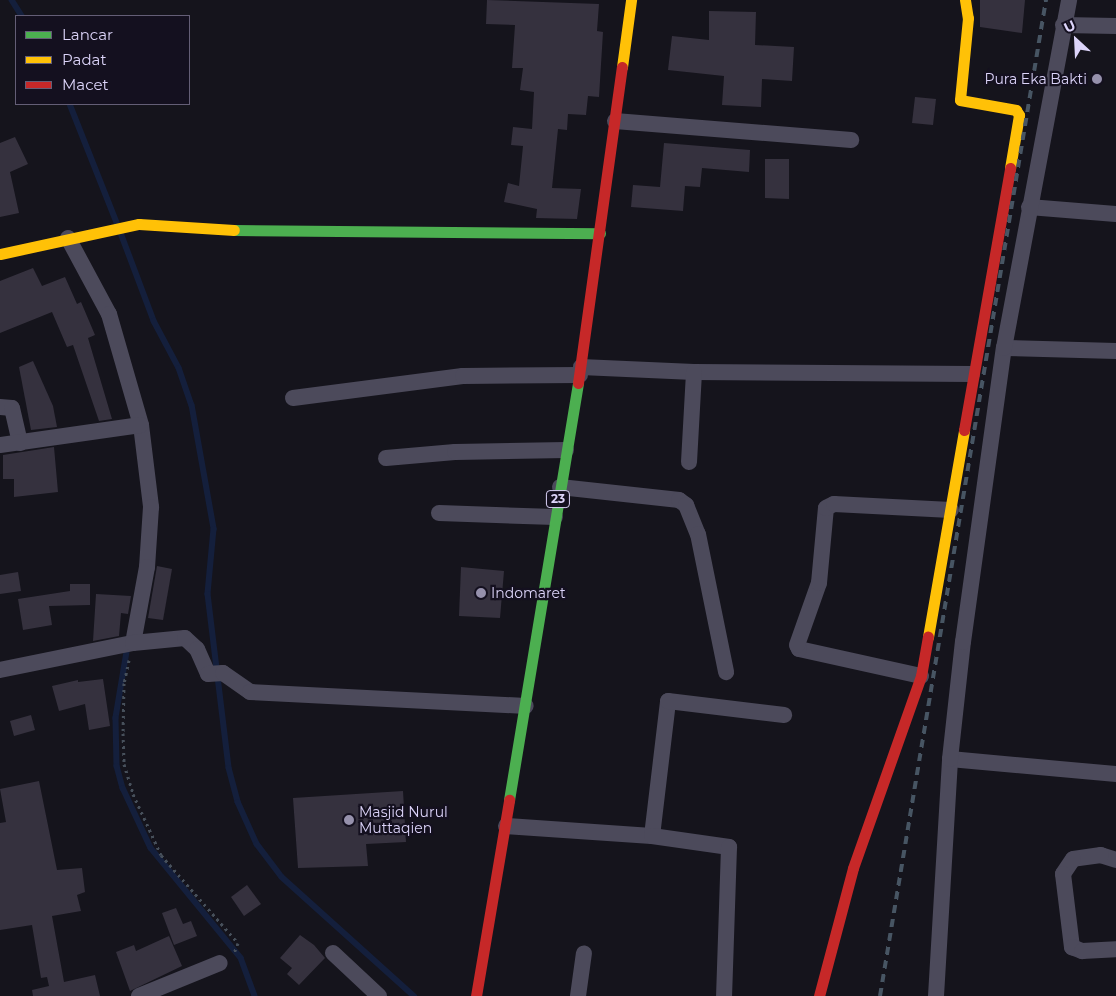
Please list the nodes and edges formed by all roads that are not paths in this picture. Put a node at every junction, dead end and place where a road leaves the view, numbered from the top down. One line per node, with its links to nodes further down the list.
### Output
1 (631, 0): 6 (main road, 23)
2 (965, 0): 17 (main road)
3 (1068, 0): 4 (street)
4 (1064, 25): 5 (street); 8 (street)
5 (1116, 26)
6 (615, 121): 7 (street); 10 (main road, 23)
7 (851, 140)
8 (1029, 207): 9 (street); 13 (street)
9 (1116, 214)
10 (600, 233): 11 (main road); 15 (main road, 23)
11 (69, 238): 12 (main road); 20 (street)
12 (0, 254)
13 (1004, 348): 14 (street); 36 (street)
14 (1116, 351)
15 (580, 371): 16 (street); 18 (street); 23 (main road, 23)
16 (694, 372): 17 (street); 25 (street)
17 (972, 374): 27 (main road)
18 (292, 398)
19 (0, 408): 21 (street)
20 (142, 425): 21 (street); 30 (street)
21 (20, 443): 22 (street)
22 (0, 445)
23 (566, 450): 24 (street); 26 (main road, 23)
24 (386, 458)
25 (689, 462)
26 (560, 487): 29 (main road, 23); 32 (street)
27 (951, 510): 33 (main road); 33 (street)
28 (439, 514): 29 (street)
29 (555, 517): 34 (main road, 23)
30 (128, 643): 31 (street); 34 (street)
31 (0, 670)
32 (726, 672)
33 (921, 676): 50 (main road)
34 (526, 706): 38 (main road, 23)
35 (784, 715): 39 (street)
36 (950, 759): 37 (street); 51 (street)
37 (1116, 774)
38 (506, 826): 39 (street); 47 (main road, 23)
39 (652, 836): 49 (street)
40 (1116, 860): 41 (street)
41 (1116, 949)
42 (333, 953): 46 (street)
43 (584, 953): 48 (street)
44 (220, 963): 45 (street)
45 (139, 996)
46 (379, 996)
47 (476, 996)
48 (578, 996)
49 (724, 996)
50 (819, 996)
51 (936, 996)

